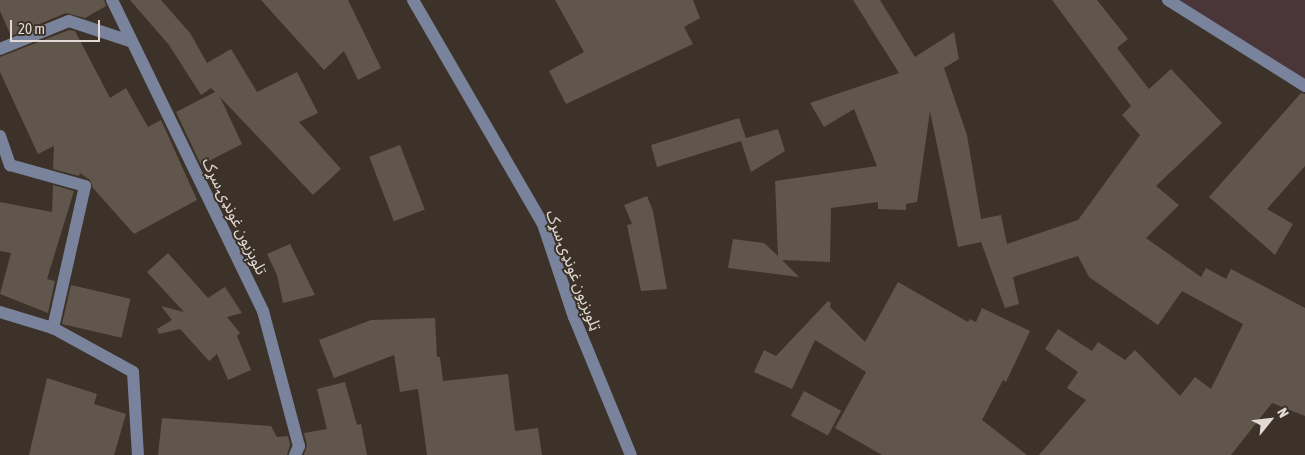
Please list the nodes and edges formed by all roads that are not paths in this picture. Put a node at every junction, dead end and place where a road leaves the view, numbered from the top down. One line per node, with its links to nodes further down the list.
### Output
1 (112, 0): 4 (street, تلوېزيون غونډۍ سړک)
2 (413, 0): 12 (street, ټلوېزيون غونډۍ سړک)
3 (1168, 0): 6 (street)
4 (130, 41): 5 (street); 11 (street, تلوېزيون غونډۍ سړک)
5 (0, 49)
6 (1305, 86)
7 (0, 136): 9 (street)
8 (0, 312): 9 (street)
9 (53, 328): 10 (street)
10 (138, 455)
11 (295, 455)
12 (631, 455)

